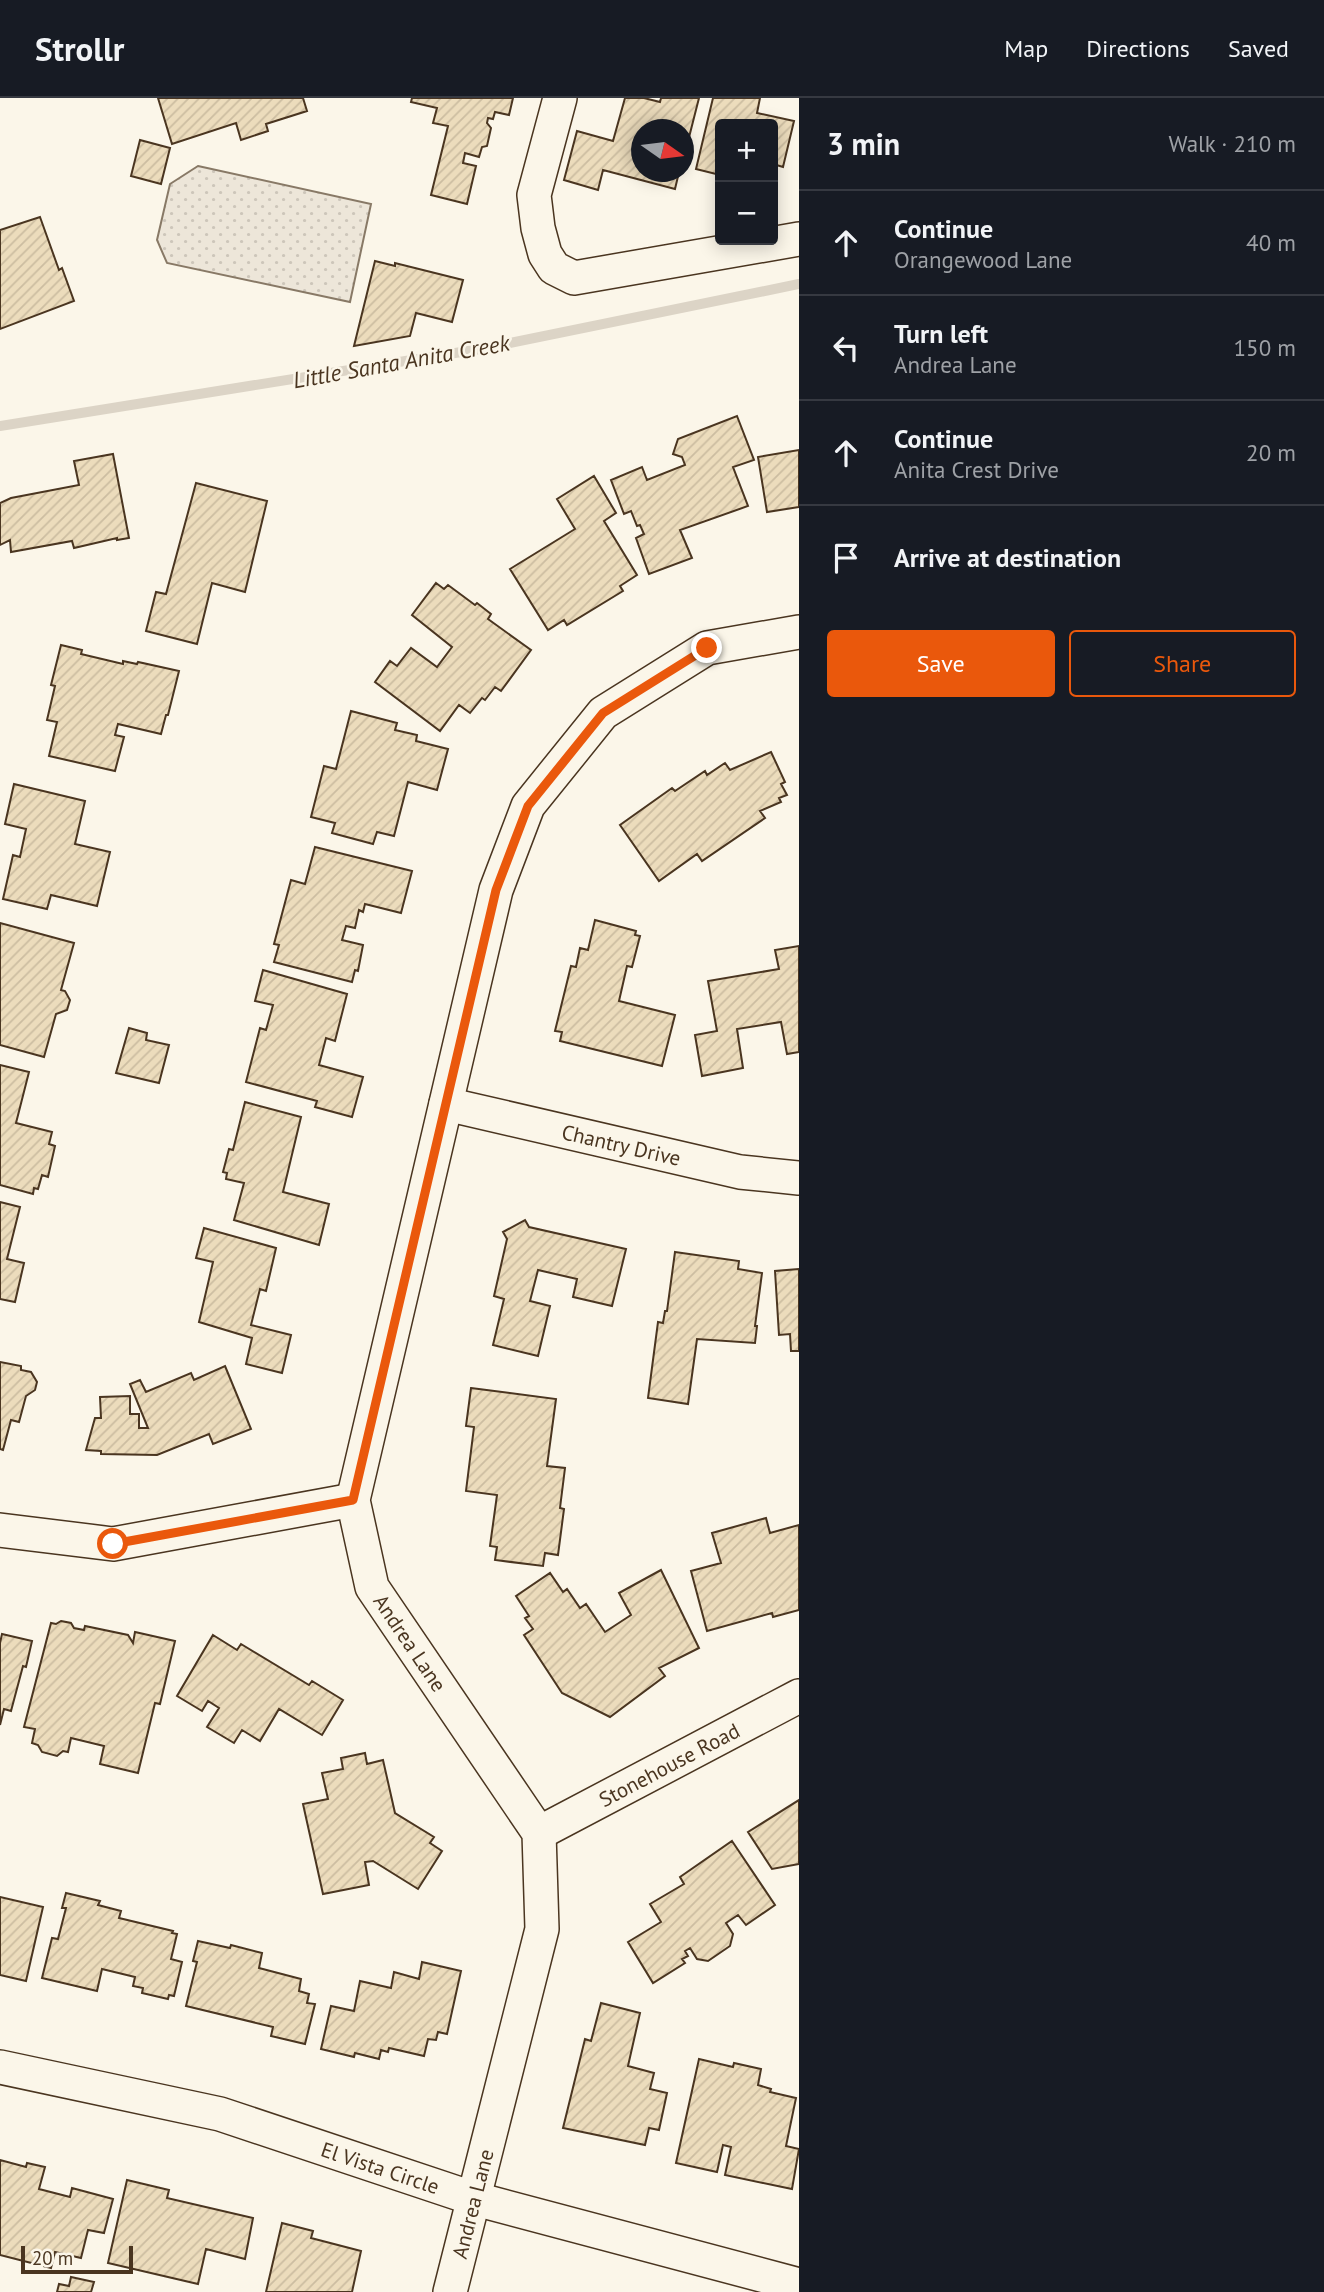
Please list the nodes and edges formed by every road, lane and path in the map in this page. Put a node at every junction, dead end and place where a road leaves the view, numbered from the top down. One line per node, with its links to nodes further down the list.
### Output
1 (560, 98): 2 (street)
2 (799, 239)
3 (799, 632): 4 (street, Andrea Lane)
4 (446, 1104): 5 (street, Chantry Drive); 6 (street, Andrea Lane)
5 (799, 1178)
6 (353, 1500): 7 (street); 9 (street, Andrea Lane)
7 (0, 1530)
8 (799, 1696): 9 (street, Stonehouse Road)
9 (539, 1833): 11 (street, Andrea Lane)
10 (0, 2067): 11 (street, El Vista Circle)
11 (472, 2198): 12 (street, El Vista Circle); 13 (street, Andrea Lane)
12 (799, 2286)
13 (450, 2292)

